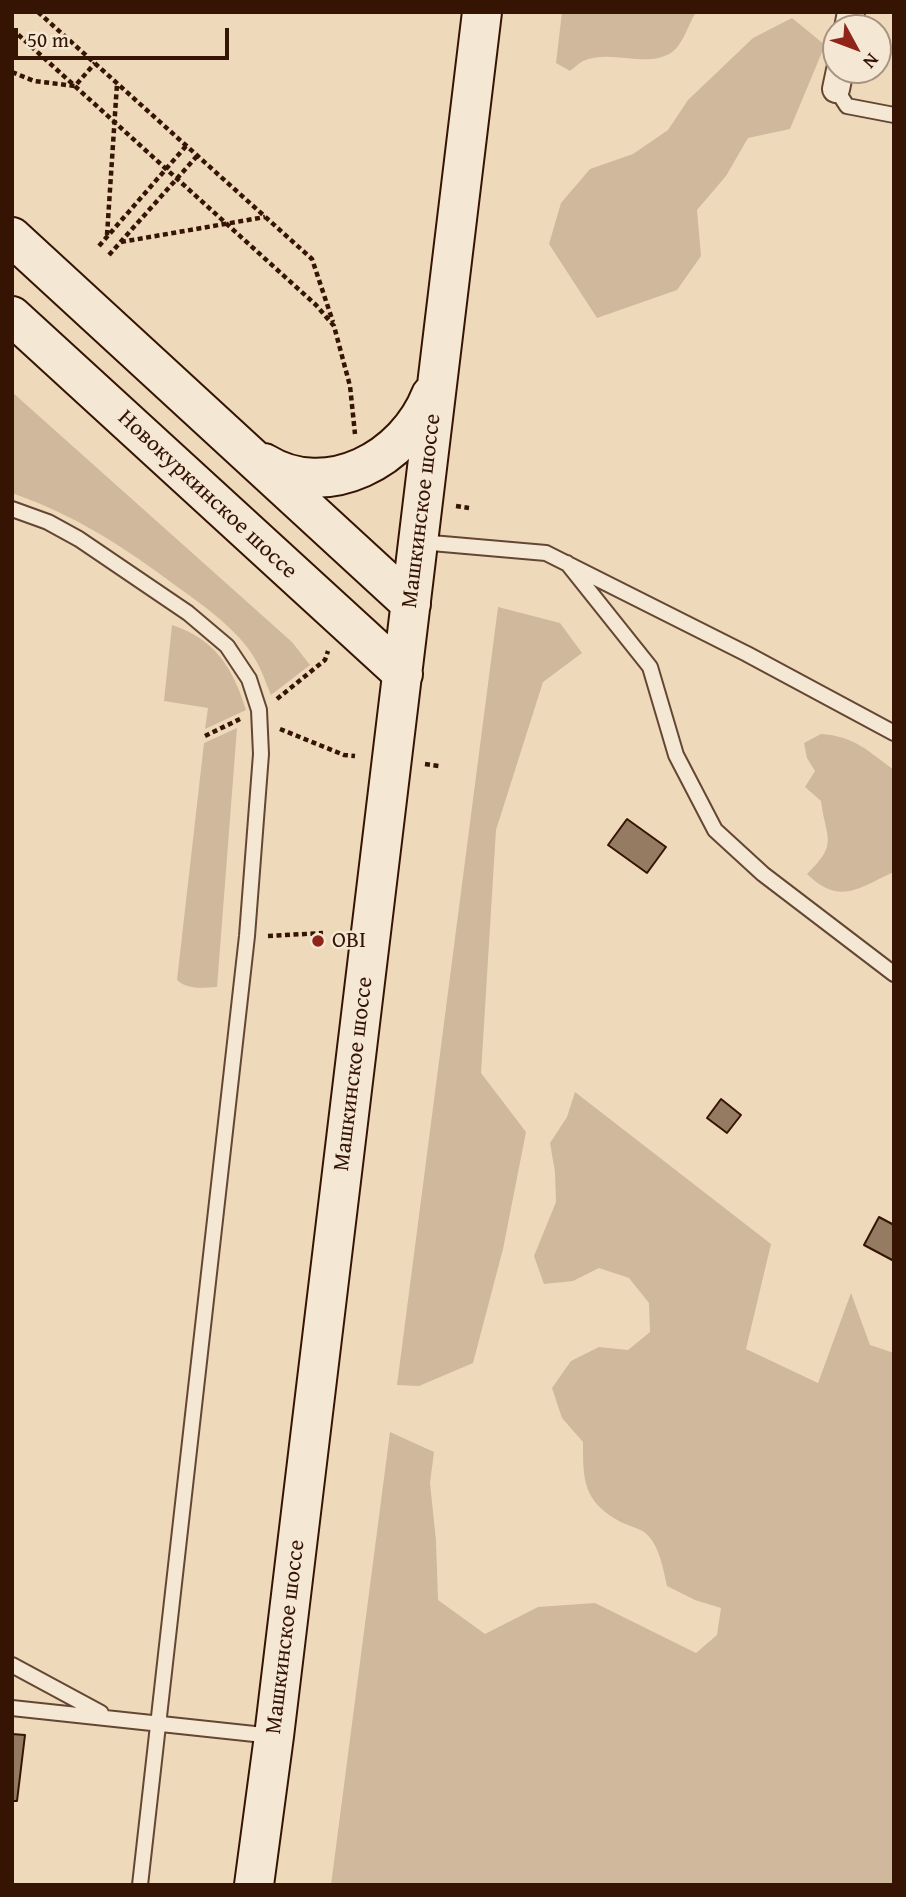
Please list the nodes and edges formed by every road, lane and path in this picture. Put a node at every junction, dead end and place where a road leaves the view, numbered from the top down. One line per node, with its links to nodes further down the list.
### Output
1 (38, 12): 4 (path)
2 (482, 12): 24 (main road, Машкинское шоссе)
3 (12, 29): 8 (path)
4 (95, 63): 6 (path); 8 (path)
5 (12, 72): 8 (path)
6 (117, 83): 10 (path); 11 (path)
7 (839, 84): 9 (lane)
8 (75, 86): 10 (path)
9 (894, 115)
10 (114, 122): 13 (path); 17 (path)
11 (186, 146): 12 (path); 13 (path)
12 (197, 156): 14 (path); 15 (path)
13 (165, 168): 14 (path); 17 (path)
14 (176, 179): 16 (path); 19 (path)
15 (266, 217): 16 (path); 23 (path)
16 (225, 223): 19 (path); 23 (path)
17 (107, 236): 20 (path)
18 (12, 237): 26 (main road)
19 (121, 242): 21 (path)
20 (99, 246)
21 (109, 255)
22 (12, 316): 34 (main road, Новокуркинское шоссе)
23 (334, 327): 25 (path)
24 (437, 380): 26 (main road); 30 (main road, Машкинское шоссе)
25 (354, 429)
26 (250, 454): 32 (main road)
27 (453, 506): 28 (path)
28 (469, 508)
29 (12, 509): 36 (lane)
30 (418, 542): 31 (lane); 32 (main road, Машкинское шоссе)
31 (567, 564): 37 (lane); 44 (lane)
32 (411, 604): 34 (main road, Машкинское шоссе)
33 (325, 660): 35 (path)
34 (403, 674): 49 (main road, Машкинское шоссе)
35 (273, 702)
36 (254, 718): 38 (path); 39 (path); 48 (lane)
37 (894, 733)
38 (205, 736)
39 (355, 756)
40 (425, 764): 41 (path)
41 (439, 766)
42 (323, 933): 43 (path)
43 (266, 936)
44 (894, 974)
45 (12, 1665): 47 (lane)
46 (12, 1708): 47 (lane)
47 (108, 1717): 48 (lane)
48 (158, 1723): 49 (lane); 50 (lane)
49 (274, 1736): 51 (main road, Машкинское шоссе)
50 (141, 1885)
51 (254, 1885)

